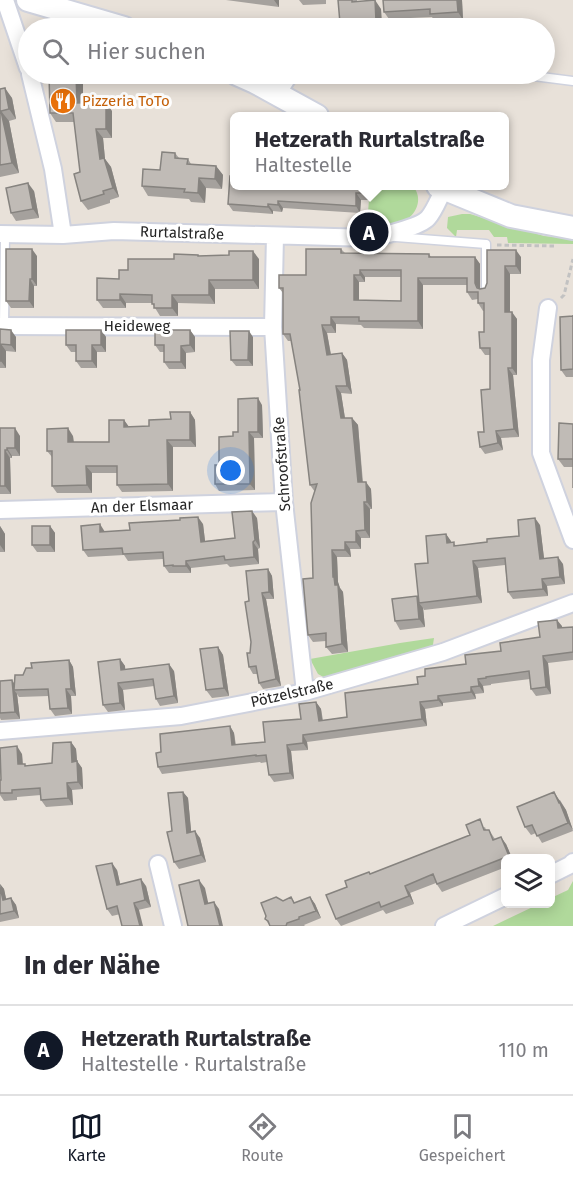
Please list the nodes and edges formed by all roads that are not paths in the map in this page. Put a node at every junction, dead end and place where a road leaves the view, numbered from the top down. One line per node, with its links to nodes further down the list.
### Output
1 (5, 0): 4 (street)
2 (28, 0): 3 (street)
3 (90, 18)
4 (18, 38)
5 (555, 79): 6 (lane)
6 (573, 81)
7 (32, 84): 15 (street)
8 (258, 84): 10 (street)
9 (283, 84): 10 (street)
10 (277, 93): 11 (street)
11 (309, 112)
12 (440, 190): 17 (street, Rurtalstraße)
13 (448, 190): 18 (street, Rurtalstraße)
14 (3, 235): 15 (street, Rurtalstraße); 21 (lane)
15 (63, 235): 16 (street, Rurtalstraße)
16 (274, 236): 17 (street, Rurtalstraße); 22 (street, Schroofstraße)
17 (383, 236): 19 (lane)
18 (567, 237)
19 (486, 290)
20 (548, 308): 25 (street)
21 (2, 326): 22 (street, Heideweg)
22 (273, 327): 23 (street, Schroofstraße)
23 (284, 502): 24 (street, An der Elsmaar); 27 (street, Schroofstraße)
24 (0, 510)
25 (573, 540)
26 (573, 603): 27 (street, Pötzelstraße)
27 (305, 692): 28 (street, Pötzelstraße)
28 (0, 731)
29 (158, 864): 33 (street)
30 (572, 867): 31 (street)
31 (555, 873)
32 (501, 898): 34 (street)
33 (173, 926)
34 (444, 926)

